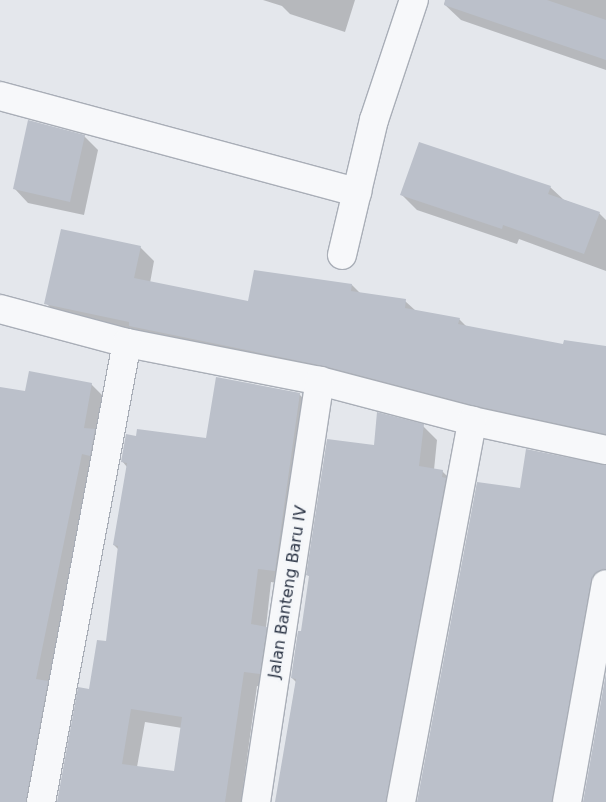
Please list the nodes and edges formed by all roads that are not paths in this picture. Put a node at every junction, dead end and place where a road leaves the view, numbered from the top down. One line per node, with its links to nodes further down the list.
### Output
1 (414, 0): 3 (street)
2 (0, 96): 3 (street)
3 (357, 192): 4 (street)
4 (342, 256)
5 (0, 309): 6 (street)
6 (127, 343): 7 (street); 11 (street)
7 (320, 381): 8 (street); 12 (street, Jalan Banteng Baru IV)
8 (472, 421): 9 (street); 13 (street)
9 (606, 450)
10 (606, 584): 14 (street)
11 (41, 802)
12 (256, 802)
13 (401, 802)
14 (567, 802)

